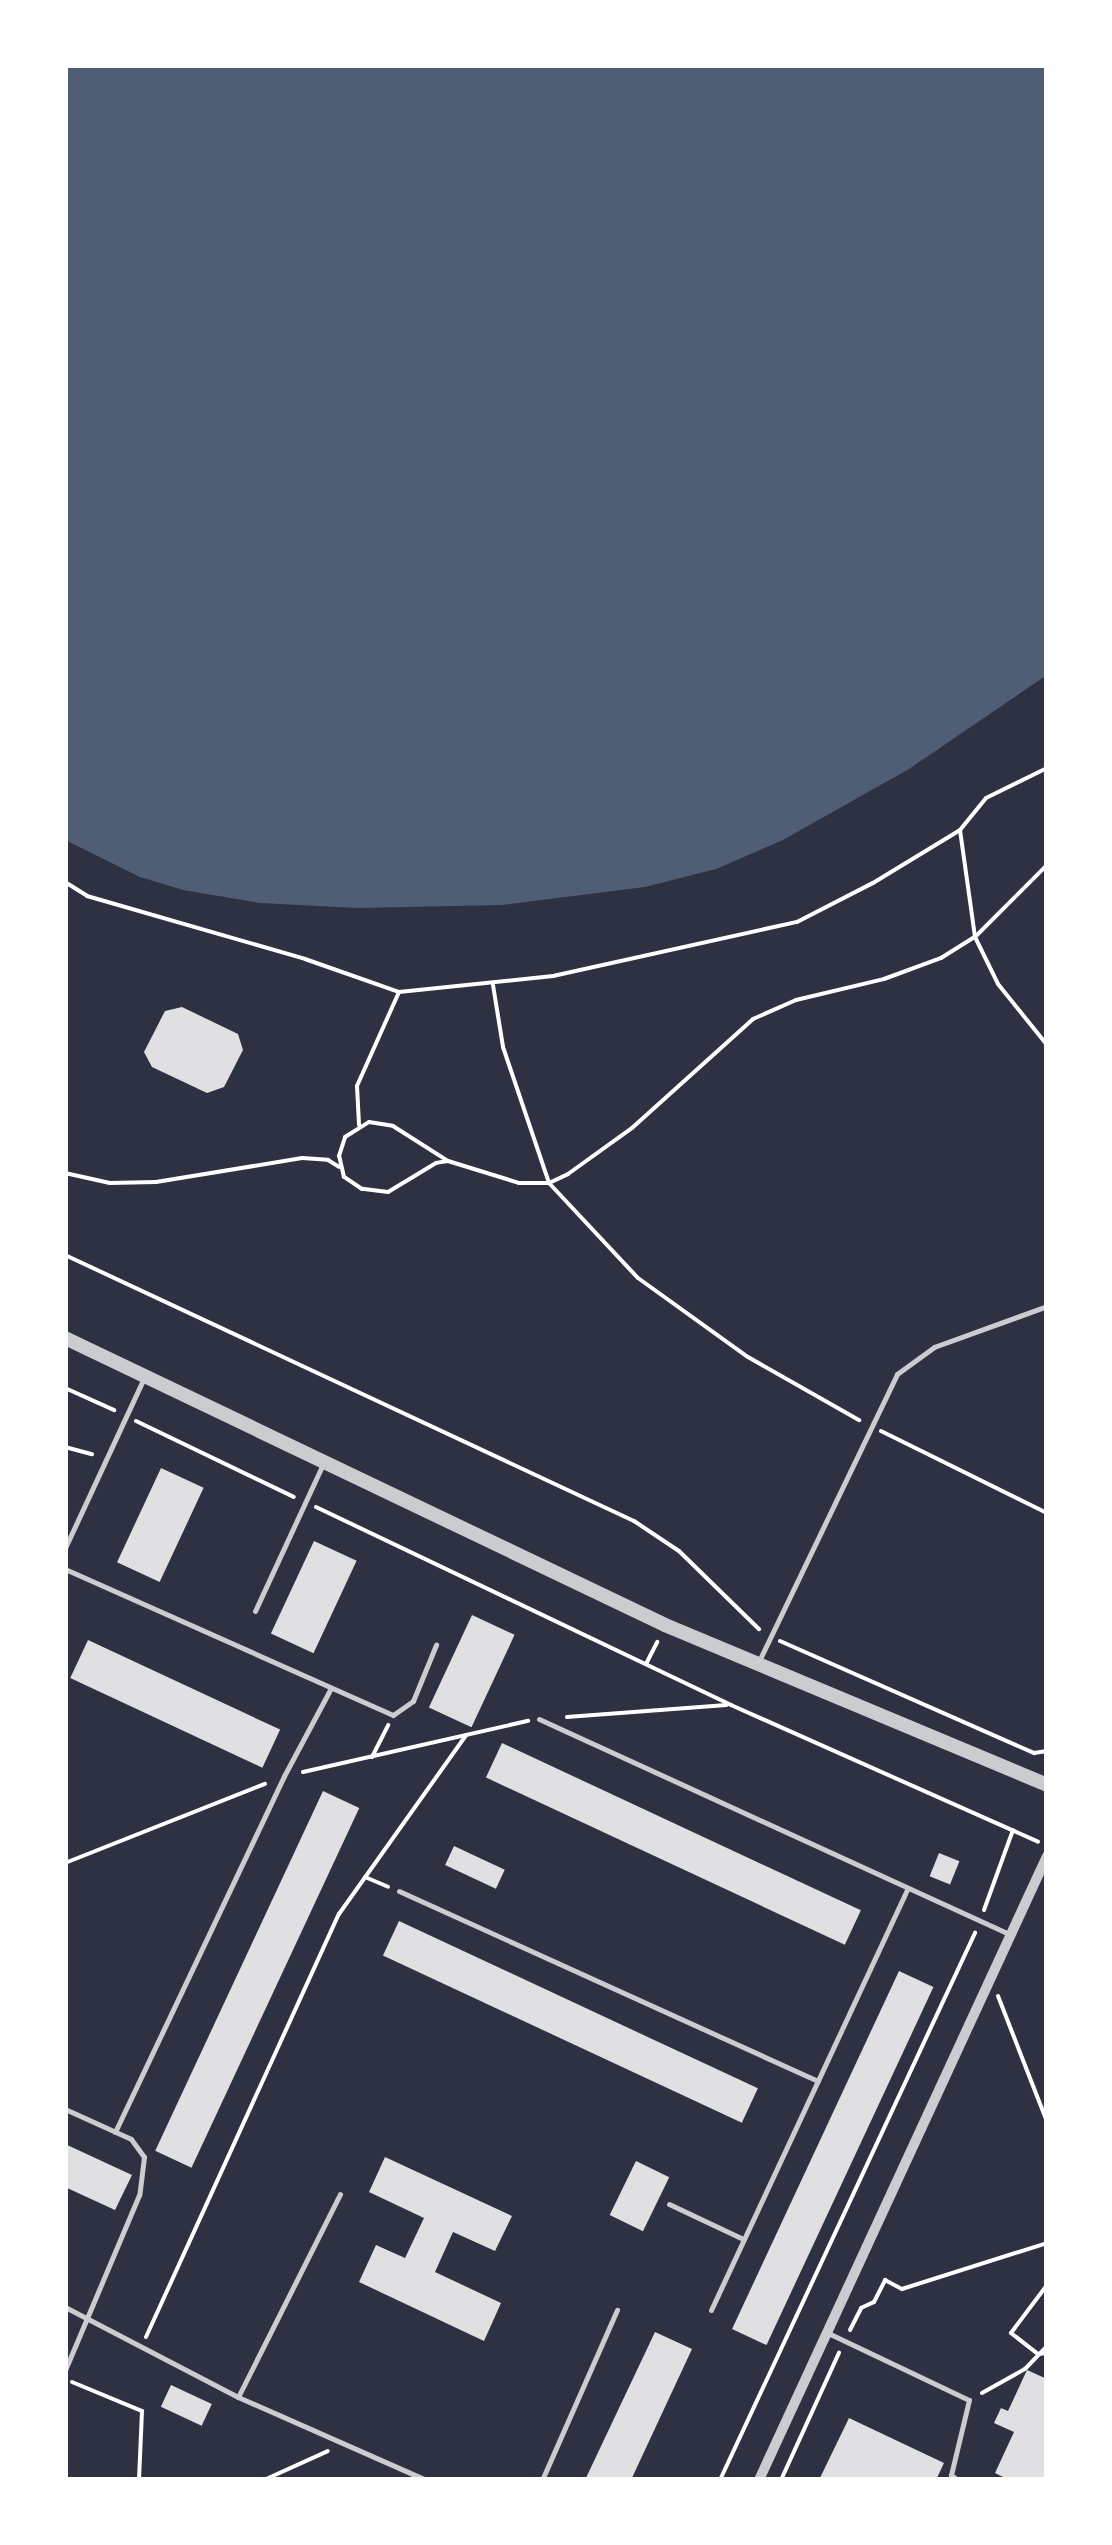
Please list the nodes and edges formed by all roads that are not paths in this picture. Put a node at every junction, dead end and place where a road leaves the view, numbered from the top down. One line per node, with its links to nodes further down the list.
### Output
1 (1047, 1306): 9 (lane)
2 (65, 1338): 3 (street)
3 (145, 1375): 4 (street); 5 (lane)
4 (325, 1460): 7 (lane); 9 (street)
5 (65, 1548)
6 (65, 1569): 10 (lane)
7 (255, 1611)
8 (436, 1644): 10 (lane)
9 (756, 1666): 12 (street)
10 (330, 1690): 19 (lane)
11 (539, 1719): 14 (lane)
12 (1047, 1785)
13 (1047, 1856): 16 (street)
14 (907, 1889): 16 (lane); 17 (lane)
15 (398, 1891): 17 (lane)
16 (1010, 1934): 27 (street)
17 (818, 2081): 22 (lane)
18 (65, 2109): 19 (lane)
19 (115, 2132): 26 (lane)
20 (340, 2194): 29 (lane)
21 (669, 2204): 22 (lane)
22 (744, 2239): 25 (lane)
23 (65, 2307): 26 (lane)
24 (617, 2310): 34 (lane)
25 (711, 2310)
26 (86, 2317): 28 (lane); 29 (lane)
27 (827, 2333): 31 (lane); 35 (street)
28 (65, 2370)
29 (238, 2398): 30 (lane)
30 (401, 2468): 32 (lane); 33 (lane)
31 (950, 2478): 36 (lane)
32 (396, 2480)
33 (426, 2480)
34 (542, 2480)
35 (759, 2480)
36 (958, 2480)

